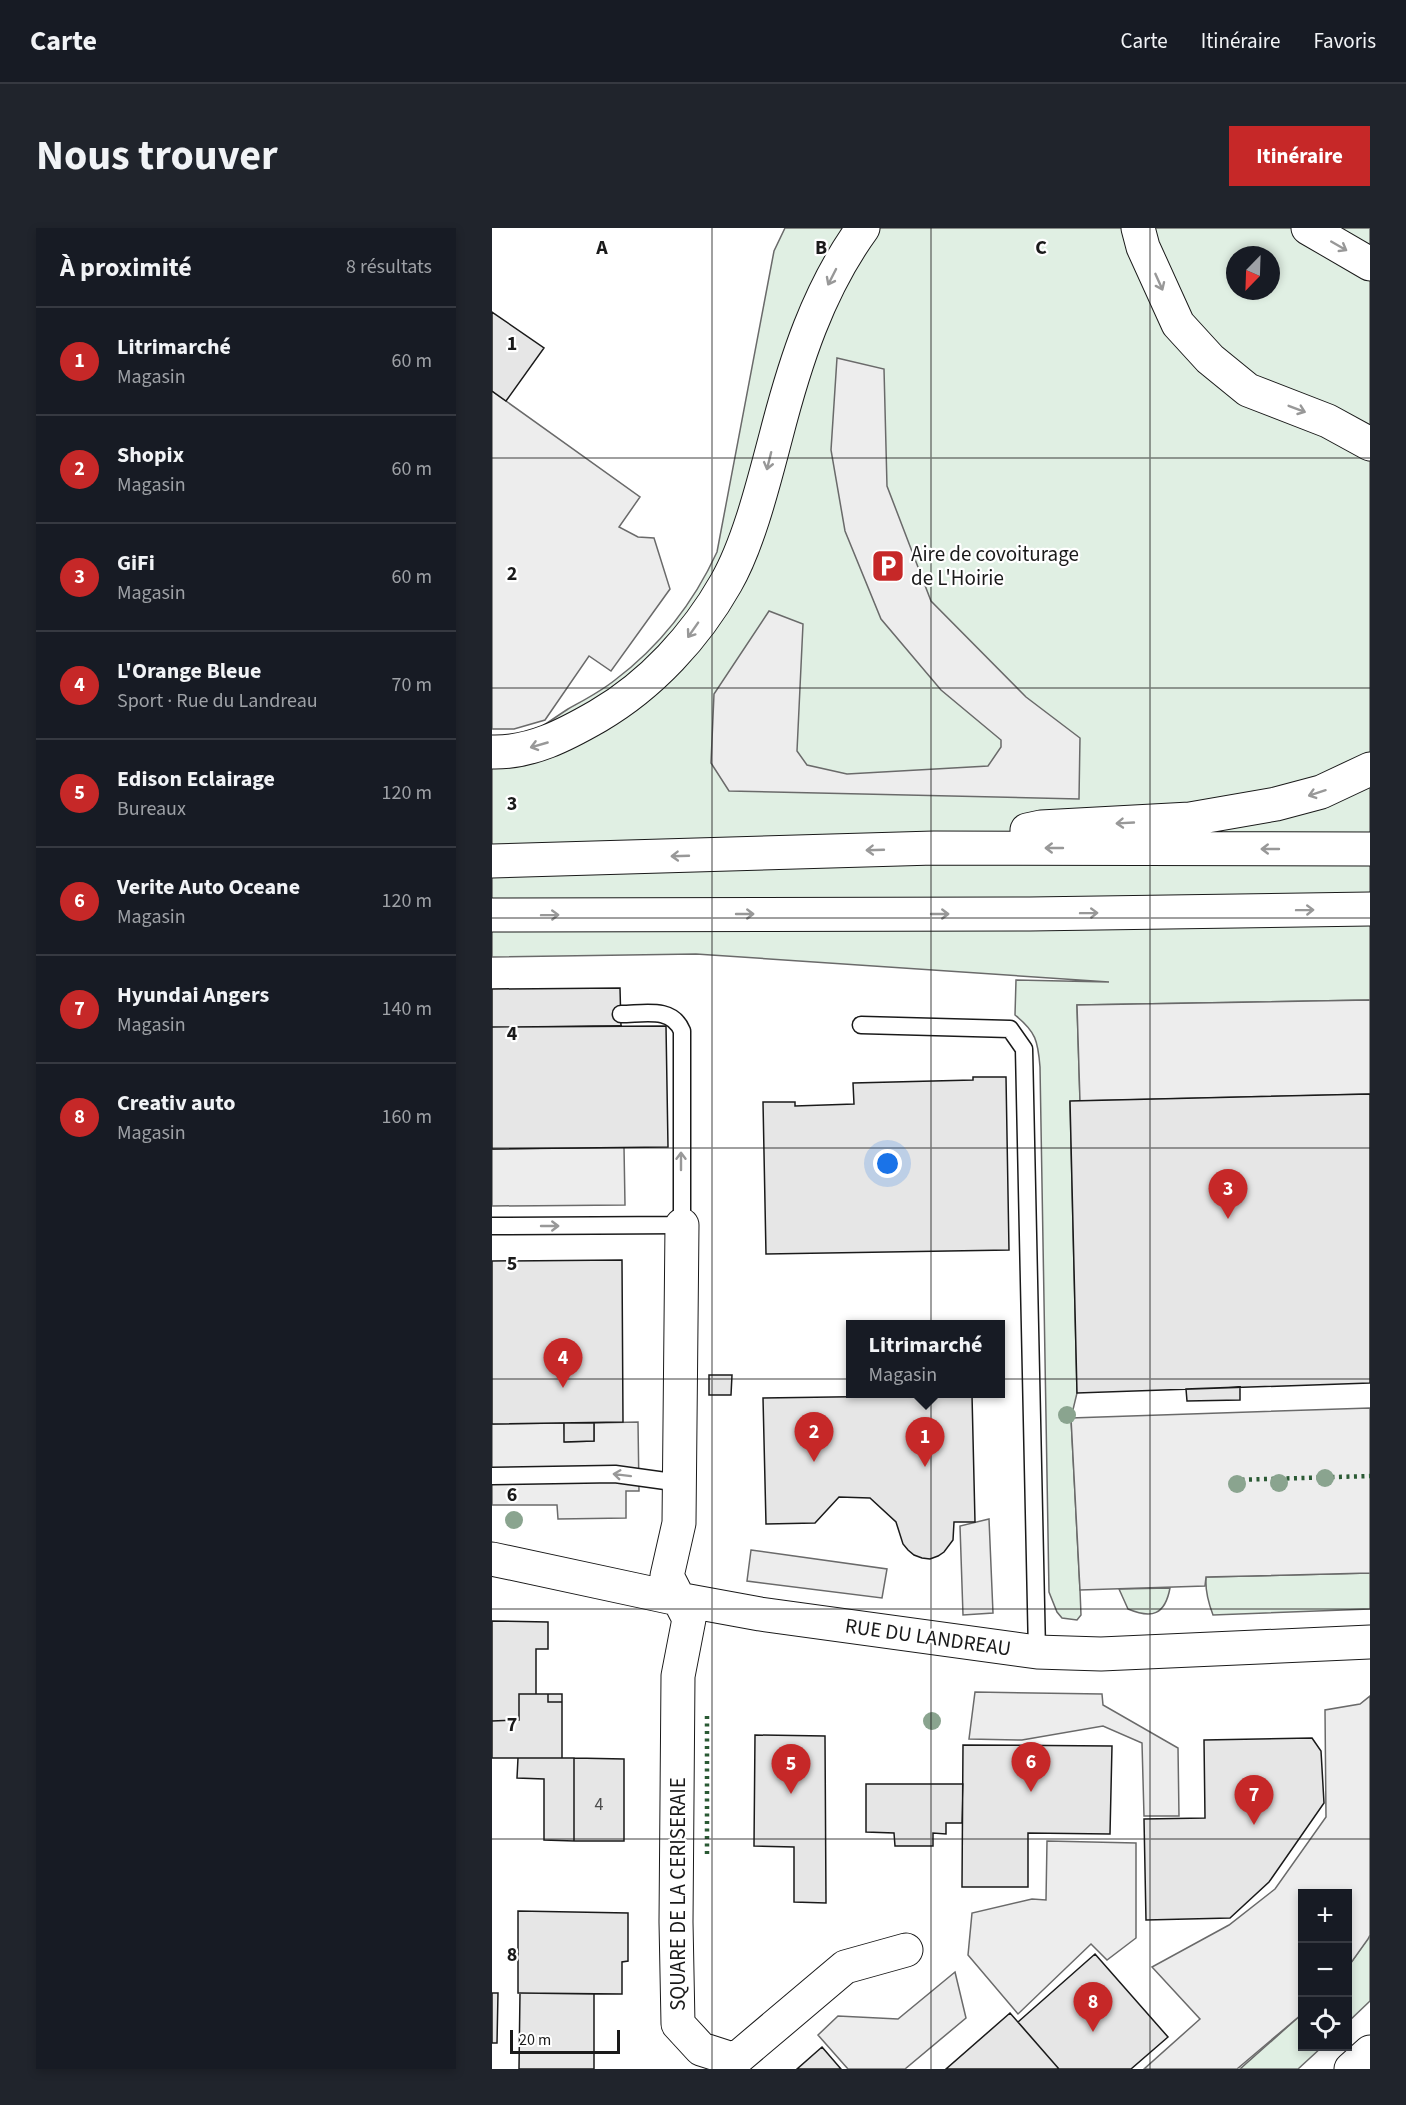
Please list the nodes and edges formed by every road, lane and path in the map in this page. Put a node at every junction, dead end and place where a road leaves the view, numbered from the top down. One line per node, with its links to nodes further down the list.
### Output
1 (863, 228): 6 (main road, one-way to 6)
2 (1138, 228): 5 (main road, one-way to 5)
3 (1308, 228): 4 (main road, one-way to 4)
4 (1370, 264)
5 (1370, 444)
6 (492, 752)
7 (1370, 769): 8 (main road, one-way to 8)
8 (934, 848): 9 (main road, one-way to 8); 10 (main road, one-way to 10)
9 (1370, 849)
10 (492, 861)
11 (1370, 909): 12 (main road, one-way to 11)
12 (492, 915)
13 (621, 1014): 15 (lane, one-way to 13)
14 (861, 1025): 22 (lane)
15 (682, 1225): 16 (lane, one-way to 15); 18 (main road)
16 (492, 1226)
17 (492, 1476): 18 (lane, one-way to 17)
18 (680, 1483): 20 (main road)
19 (492, 1559): 20 (main road, RUE DU LANDREAU)
20 (678, 1599): 22 (main road, RUE DU LANDREAU); 23 (main road, SQUARE DE LA CERISERAIE)
21 (1370, 1642): 22 (main road, RUE DU LANDREAU)
22 (1037, 1652)
23 (906, 1950)
24 (1370, 2052): 25 (main road)
25 (1351, 2069)

